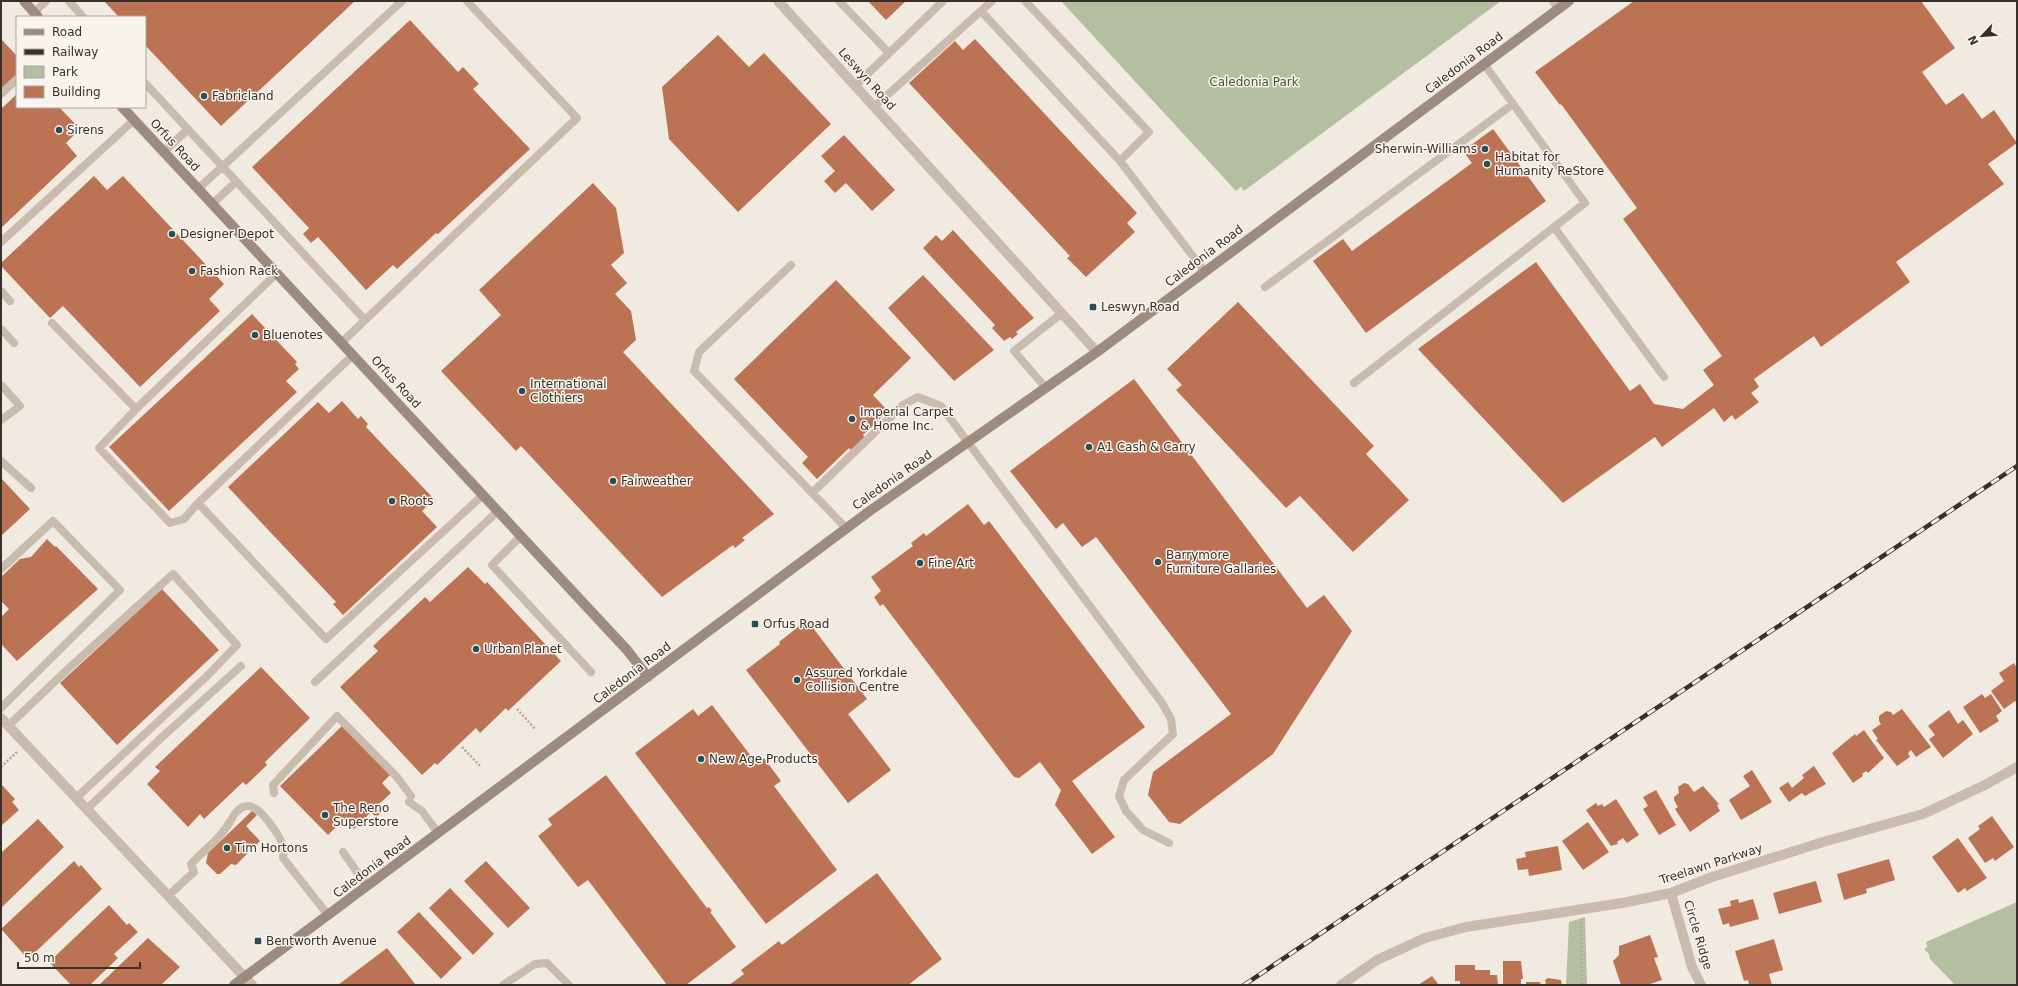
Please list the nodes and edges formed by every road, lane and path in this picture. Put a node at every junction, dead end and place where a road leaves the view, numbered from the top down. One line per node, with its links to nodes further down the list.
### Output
1 (24, 1): 14 (street)
2 (46, 1): 14 (lane)
3 (69, 1): 15 (lane)
4 (402, 1): 29 (lane)
5 (467, 1): 42 (lane)
6 (778, 1): 20 (street, Leswyn Road)
7 (839, 1): 16 (lane)
8 (943, 1): 16 (lane)
9 (992, 1): 13 (lane)
10 (1025, 1): 28 (lane)
11 (1569, 1): 12 (street, Caledonia Road)
12 (1556, 5): 17 (street, Caledonia Road)
13 (981, 11): 23 (lane); 28 (lane)
14 (36, 15)
15 (83, 16)
16 (889, 53): 20 (lane)
17 (1484, 64): 22 (lane); 36 (street, Caledonia Road)
18 (16, 80): 21 (lane)
19 (146, 84): 26 (lane)
20 (855, 86): 23 (street, Leswyn Road)
21 (1, 94)
22 (1513, 104): 33 (lane); 38 (lane)
23 (874, 107): 41 (street, Leswyn Road)
24 (123, 108): 25 (street, Orfus Road)
25 (134, 120): 27 (street, Orfus Road); 34 (lane)
26 (188, 129): 27 (lane); 29 (lane)
27 (164, 152): 31 (street, Orfus Road)
28 (1120, 161): 36 (lane)
29 (222, 166): 30 (lane); 31 (lane)
30 (236, 182): 32 (lane); 42 (lane)
31 (198, 189): 32 (street, Orfus Road)
32 (212, 204): 37 (street, Orfus Road)
33 (1554, 227): 49 (lane); 50 (lane)
34 (1, 242)
35 (791, 265): 58 (lane)
36 (1205, 272): 47 (street, Caledonia Road)
37 (277, 273): 45 (street, Orfus Road); 53 (lane)
38 (1265, 287)
39 (1, 291): 40 (lane)
40 (10, 301)
41 (1062, 313): 47 (street, Leswyn Road); 52 (lane)
42 (365, 320): 45 (lane)
43 (52, 323): 53 (lane)
44 (1, 329): 46 (lane)
45 (341, 342): 48 (street, Orfus Road)
46 (14, 343)
47 (1097, 352): 52 (street, Caledonia Road)
48 (353, 355): 59 (street, Orfus Road); 60 (lane)
49 (1664, 377)
50 (1354, 383)
51 (1, 384): 54 (lane)
52 (1046, 388): 55 (street, Caledonia Road)
53 (136, 409): 60 (lane)
54 (1, 420)
55 (969, 442): 58 (lane); 62 (street, Caledonia Road); 82 (lane)
56 (1, 461): 57 (lane)
57 (31, 488)
58 (812, 493): 62 (lane)
59 (483, 495): 60 (lane); 61 (street, Orfus Road)
60 (198, 503)
61 (498, 511): 63 (street, Orfus Road); 68 (lane)
62 (847, 529): 67 (street, Caledonia Road)
63 (521, 536): 66 (lane); 67 (street, Orfus Road)
64 (1, 569): 69 (lane)
65 (241, 666): 80 (lane)
66 (591, 672)
67 (648, 677): 81 (street, Caledonia Road)
68 (315, 682)
69 (1, 708)
70 (517, 709): 72 (path)
71 (4, 722): 73 (street); 79 (lane)
72 (535, 729)
73 (26, 744): 75 (path); 79 (street)
74 (462, 747): 76 (path)
75 (1, 767)
76 (481, 767)
77 (2017, 767): 85 (street, Treelawn Parkway)
78 (274, 793): 81 (lane)
79 (76, 798): 80 (street)
80 (87, 809): 86 (street)
81 (438, 834): 84 (street, Caledonia Road)
82 (1169, 843)
83 (343, 852): 84 (lane)
84 (367, 886): 88 (street, Caledonia Road)
85 (1672, 893): 87 (street, Treelawn Parkway); 96 (street, Circle Ridge)
86 (169, 895): 88 (lane); 89 (street)
87 (1581, 909): 94 (street, Treelawn Parkway); 95 (path)
88 (328, 915): 89 (street, Caledonia Road)
89 (245, 977): 90 (street, Caledonia Road); 91 (street)
90 (234, 985)
91 (252, 985)
92 (503, 985): 93 (lane)
93 (570, 985)
94 (1341, 985)
95 (1582, 985)
96 (1701, 985)

